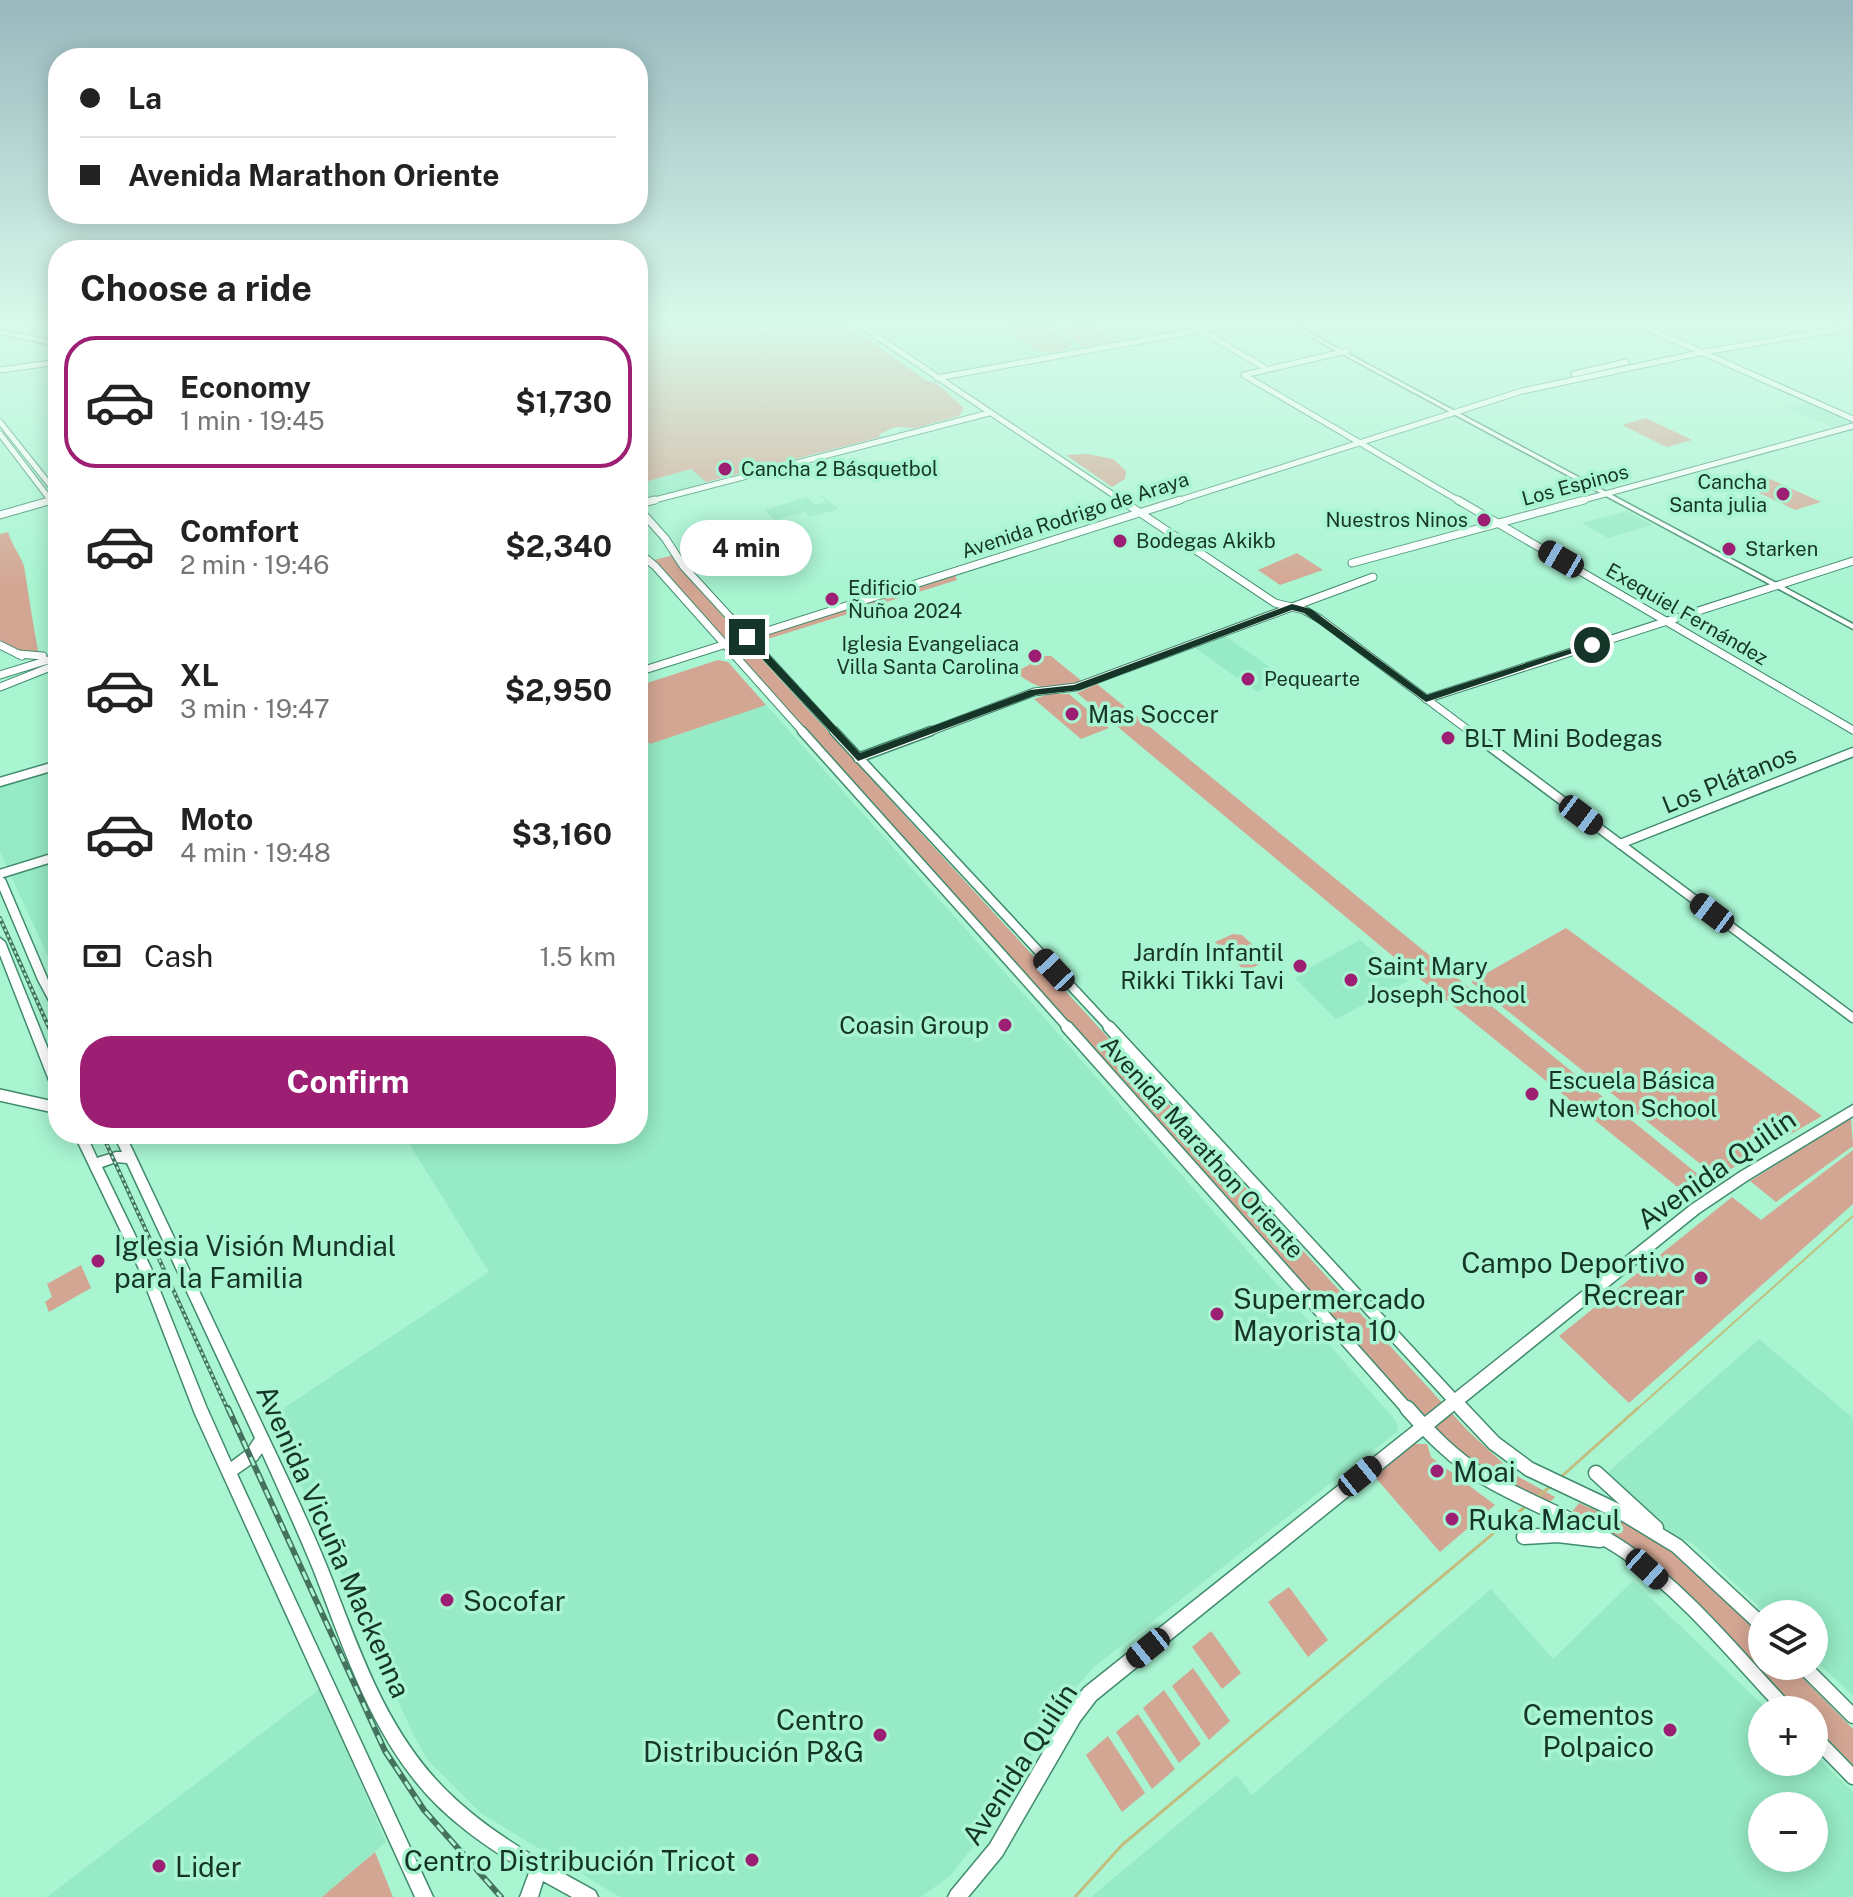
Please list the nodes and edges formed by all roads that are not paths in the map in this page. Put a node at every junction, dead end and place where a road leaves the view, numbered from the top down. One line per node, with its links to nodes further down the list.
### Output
1 (984, 410): 7 (main road)
2 (1307, 410): 12 (main road, Exequiel Fernández)
3 (1452, 410): 6 (main road)
4 (1465, 410): 6 (main road, Avenida Rodrigo de Araya)
5 (1832, 410): 8 (main road)
6 (1457, 412): 12 (main road, Avenida Rodrigo de Araya); 15 (main road)
7 (989, 413): 17 (main road); 19 (main road)
8 (1853, 419)
9 (0, 422): 13 (main road)
10 (1853, 426): 15 (main road, Los Espinos)
11 (0, 434): 14 (main road)
12 (1361, 442): 19 (main road, Avenida Rodrigo de Araya); 21 (main road, Exequiel Fernández)
13 (48, 489)
14 (48, 490)
15 (1607, 492): 21 (main road, Los Espinos); 24 (main road)
16 (48, 499): 18 (main road)
17 (648, 504)
18 (0, 513)
19 (1139, 513): 25 (main road); 28 (main road, Avenida Rodrigo de Araya)
20 (648, 518): 28 (main road, Avenida Marathon Oriente)
21 (1498, 522): 25 (main road, Los Espinos); 26 (main road, Exequiel Fernández)
22 (648, 560): 30 (main road, Avenida Marathon Oriente)
23 (1853, 561): 24 (main road)
24 (1779, 585): 26 (main road); 27 (main road)
25 (1292, 607): 41 (main road); 44 (main road)
26 (1667, 621): 41 (main road); 42 (main road, Exequiel Fernández)
27 (1853, 625)
28 (747, 637): 30 (main road, Avenida Rodrigo de Araya); 44 (main road, Avenida Marathon Oriente)
29 (0, 645): 31 (main road)
30 (725, 645): 36 (main road, Avenida Rodrigo de Araya); 62 (main road, Avenida Marathon Oriente)
31 (18, 654): 32 (main road); 34 (main road)
32 (48, 656)
33 (48, 660): 34 (main road)
34 (30, 664): 37 (main road); 38 (main road)
35 (48, 668): 37 (main road)
36 (648, 669)
37 (27, 676): 39 (main road)
38 (0, 677): 39 (main road)
39 (10, 683): 40 (main road)
40 (0, 687)
41 (1426, 699): 47 (main road)
42 (1853, 730)
43 (1853, 752): 47 (main road, Los Plátanos)
44 (858, 758): 61 (main road, Avenida Marathon Oriente)
45 (48, 768): 46 (main road)
46 (0, 782)
47 (1620, 844): 52 (main road)
48 (48, 859): 49 (main road)
49 (0, 876): 51 (main road)
50 (0, 942): 53 (main road)
51 (48, 987)
52 (1853, 1021)
53 (48, 1063)
54 (0, 1095): 55 (main road)
55 (48, 1106)
56 (1853, 1110): 61 (main road, Avenida Quilín)
57 (85, 1144): 60 (main road)
58 (124, 1144): 59 (main road, Avenida Vicuña Mackenna)
59 (131, 1158): 60 (main road); 63 (main road, Avenida Vicuña Mackenna)
60 (94, 1164): 64 (main road)
61 (1454, 1401): 62 (main road, Avenida Quilín); 68 (main road, Avenida Marathon Oriente)
62 (1423, 1426): 67 (main road, Avenida Marathon Oriente); 79 (main road, Avenida Quilín)
63 (262, 1440): 64 (main road); 75 (main road, Avenida Vicuña Mackenna)
64 (229, 1472): 76 (main road)
65 (1596, 1473): 68 (main road)
66 (1524, 1537): 67 (main road)
67 (1612, 1544): 71 (main road, Avenida Marathon Oriente)
68 (1674, 1544): 69 (main road, Avenida Marathon Oriente)
69 (1748, 1611)
70 (1817, 1680): 72 (main road)
71 (1773, 1696)
72 (1853, 1716)
73 (1828, 1751): 74 (main road)
74 (1853, 1777)
75 (539, 1869): 77 (main road); 78 (main road, Avenida Vicuña Mackenna)
76 (424, 1897)
77 (529, 1897)
78 (589, 1897)
79 (957, 1897)

